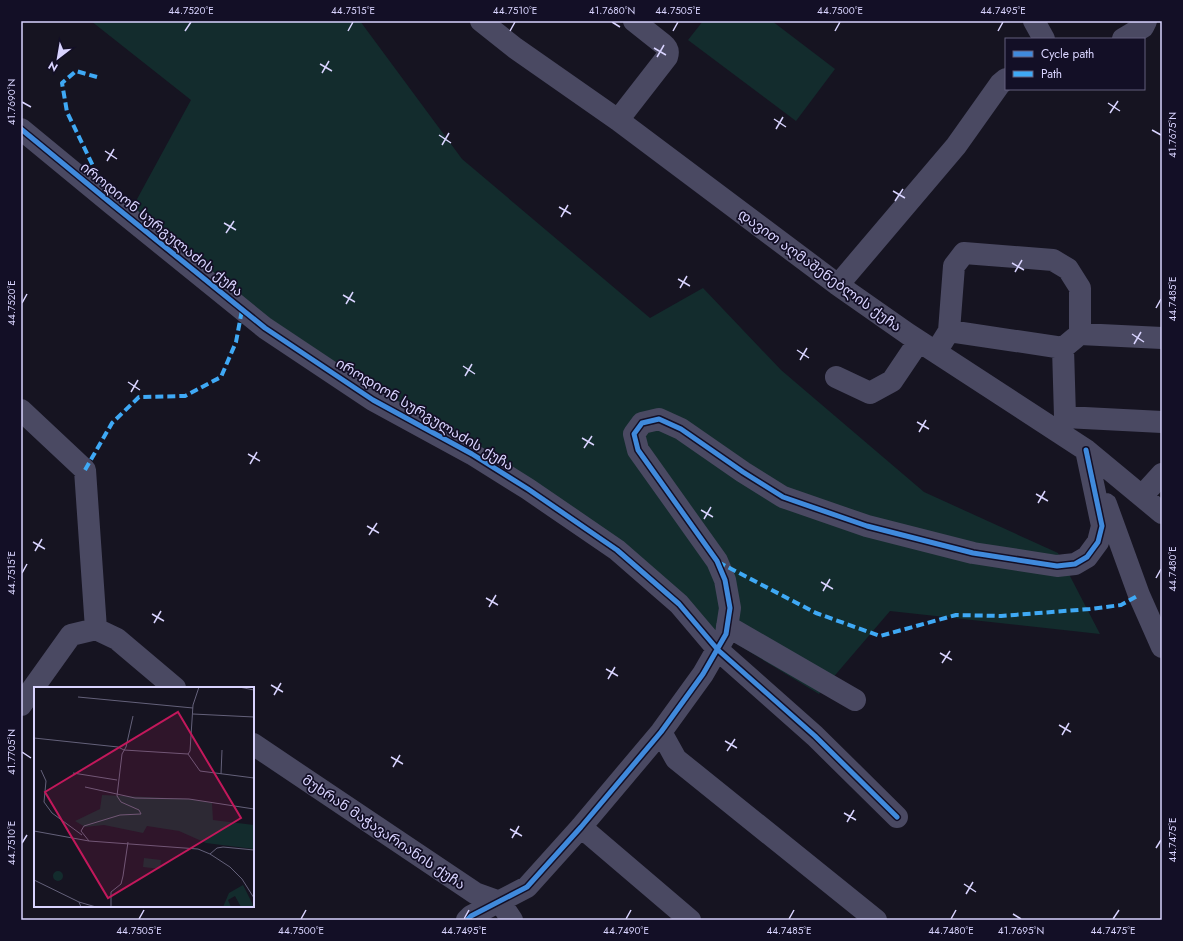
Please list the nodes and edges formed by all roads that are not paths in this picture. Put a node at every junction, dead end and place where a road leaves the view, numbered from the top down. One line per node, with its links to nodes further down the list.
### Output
1 (481, 21): 8 (street, დავით აღმაშენებლის ქუჩა)
2 (634, 21): 8 (street)
3 (1034, 21): 5 (street)
4 (1146, 21): 6 (street)
5 (1043, 38)
6 (1125, 38)
7 (1005, 80): 10 (street)
8 (618, 120): 10 (street, დავით აღმაშენებლის ქუჩა)
9 (21, 129): 27 (street, იროდიონ სურგულაძის ქუჩა)
10 (838, 285): 14 (street, დავით აღმაშენებლის ქუჩა)
11 (949, 331): 12 (street); 14 (street); 15 (street)
12 (1080, 334): 13 (street); 15 (street)
13 (1162, 338)
14 (928, 346): 16 (street); 19 (street, დავით აღმაშენებლის ქუჩა)
15 (1063, 348): 19 (street)
16 (836, 377)
17 (21, 410): 25 (street)
18 (1162, 422): 19 (street)
19 (1060, 424): 20 (street, დავით აღმაშენებლის ქუჩა)
20 (1086, 450): 22 (street, დავით აღმაშენებლის ქუჩა); 24 (street); 26 (street)
21 (1162, 474): 22 (street)
22 (1142, 496): 23 (street, დავით აღმაშენებლის ქუჩა)
23 (1162, 513)
24 (727, 626): 27 (street); 31 (street)
25 (96, 629): 28 (street); 30 (street)
26 (1162, 647)
27 (718, 650): 33 (street); 35 (street, იროდიონ სურგულაძის ქუჩა)
28 (34, 687)
29 (34, 687): 32 (street)
30 (174, 687)
31 (855, 700)
32 (21, 705)
33 (661, 732): 36 (street); 41 (street)
34 (254, 745): 37 (street, მუხრან მაჭავარიანის ქუჩა)
35 (897, 817)
36 (581, 827): 37 (street); 40 (street)
37 (500, 902): 38 (street); 39 (street)
38 (467, 920)
39 (512, 920)
40 (690, 920)
41 (876, 920)

